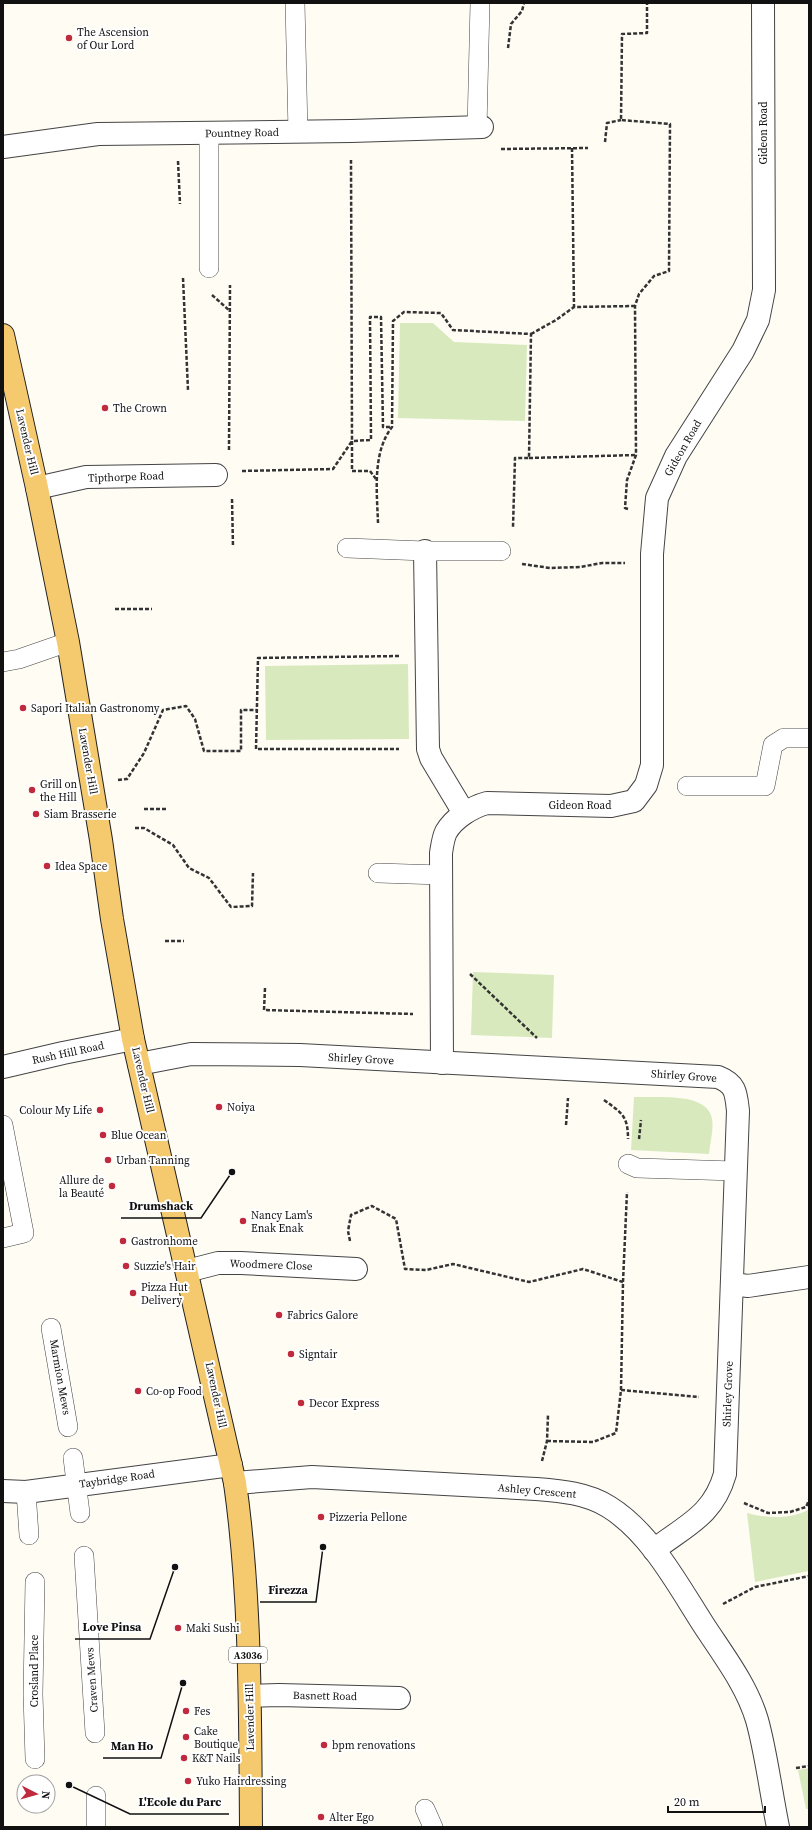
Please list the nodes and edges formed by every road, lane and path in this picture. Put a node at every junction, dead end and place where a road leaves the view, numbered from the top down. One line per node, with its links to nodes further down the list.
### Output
1 (294, 3): 9 (lane)
2 (480, 3): 8 (lane)
3 (524, 3): 6 (path)
4 (647, 3): 7 (path)
5 (763, 3): 35 (street, Gideon Road)
6 (508, 44)
7 (621, 120): 12 (path); 19 (path)
8 (479, 127): 10 (street, Pountney Road)
9 (298, 132): 10 (street, Pountney Road); 11 (street, Pountney Road)
10 (351, 132): 24 (path)
11 (209, 133): 13 (street, Pountney Road); 17 (lane)
12 (606, 142)
13 (3, 147)
14 (572, 148): 15 (path); 16 (path); 20 (path)
15 (588, 148)
16 (496, 149)
17 (209, 268)
18 (230, 280): 26 (path)
19 (635, 306): 20 (path); 25 (path)
20 (574, 307): 21 (path)
21 (531, 334): 23 (path); 25 (path)
22 (3, 335): 28 (main road, Lavender Hill / A3036)
23 (392, 427): 24 (path); 27 (path)
24 (352, 441): 26 (path); 27 (path)
25 (529, 458): 33 (path)
26 (223, 473): 28 (street, Tipthorpe Road)
27 (376, 479): 32 (path)
28 (37, 488): 38 (main road, Lavender Hill / A3036)
29 (232, 500): 30 (path)
30 (233, 547)
31 (347, 548): 32 (lane)
32 (379, 550): 34 (lane)
33 (507, 550): 34 (lane); 35 (path)
34 (425, 551): 39 (street)
35 (652, 563): 48 (street, Gideon Road)
36 (115, 609): 37 (path)
37 (152, 609)
38 (68, 642): 40 (lane); 44 (main road, Lavender Hill / A3036)
39 (426, 655): 41 (path); 43 (street)
40 (3, 662)
41 (257, 710): 43 (path); 44 (path)
42 (809, 738): 45 (lane)
43 (428, 749): 48 (street)
44 (92, 783): 58 (main road, Lavender Hill / A3036)
45 (687, 786)
46 (144, 809): 47 (path)
47 (166, 809)
48 (464, 813): 52 (street, Gideon Road)
49 (135, 828): 50 (path)
50 (253, 873)
51 (378, 873): 52 (lane)
52 (441, 875): 55 (street, Gideon Road)
53 (165, 941): 54 (path)
54 (184, 941)
55 (441, 946): 59 (street, Gideon Road); 62 (path)
56 (265, 988): 57 (path)
57 (415, 1014)
58 (133, 1040): 60 (main road, Lavender Hill / A3036); 61 (street, Rush Hill Road)
59 (442, 1063): 60 (street, Shirley Grove); 62 (street, Shirley Grove)
60 (139, 1064): 71 (main road, Lavender Hill / A3036)
61 (3, 1067)
62 (569, 1069): 68 (street, Shirley Grove)
63 (568, 1098): 64 (path)
64 (575, 1098)
65 (596, 1099): 67 (path)
66 (3, 1125): 69 (lane)
67 (628, 1164): 68 (lane); 73 (path)
68 (735, 1171): 74 (street, Shirley Grove)
69 (3, 1238)
70 (356, 1269): 71 (street, Woodmere Close); 73 (path)
71 (187, 1271): 82 (main road, Lavender Hill / A3036)
72 (809, 1277): 74 (street)
73 (623, 1282): 76 (path)
74 (732, 1284): 77 (street, Shirley Grove)
75 (50, 1328): 79 (lane, Marmion Mews)
76 (621, 1390): 77 (path); 80 (path)
77 (727, 1400): 87 (street, Shirley Grove)
78 (548, 1415): 80 (path)
79 (68, 1427)
80 (547, 1441): 84 (path)
81 (73, 1458): 83 (lane)
82 (233, 1474): 83 (street, Taybridge Road); 84 (street, Ashley Crescent); 96 (main road, Lavender Hill / A3036)
83 (78, 1485): 86 (street, Taybridge Road); 89 (lane)
84 (536, 1489): 91 (street, Ashley Crescent)
85 (3, 1491): 86 (street, Taybridge Road)
86 (26, 1492): 90 (lane)
87 (718, 1492): 88 (path); 91 (street, Shirley Grove)
88 (809, 1500)
89 (80, 1513)
90 (29, 1535)
91 (654, 1550): 95 (street, Ashley Crescent)
92 (84, 1556): 98 (lane, Craven Mews)
93 (809, 1576): 95 (path)
94 (35, 1582): 99 (lane, Crosland Place)
95 (698, 1617): 107 (street, Ashley Crescent)
96 (250, 1696): 97 (street, Basnett Road); 105 (main road, Lavender Hill / A3036)
97 (399, 1698)
98 (95, 1733)
99 (35, 1759)
100 (809, 1766): 101 (path)
101 (790, 1769)
102 (96, 1796): 104 (lane)
103 (425, 1809): 106 (lane)
104 (96, 1827)
105 (251, 1827)
106 (433, 1827)
107 (778, 1827)

